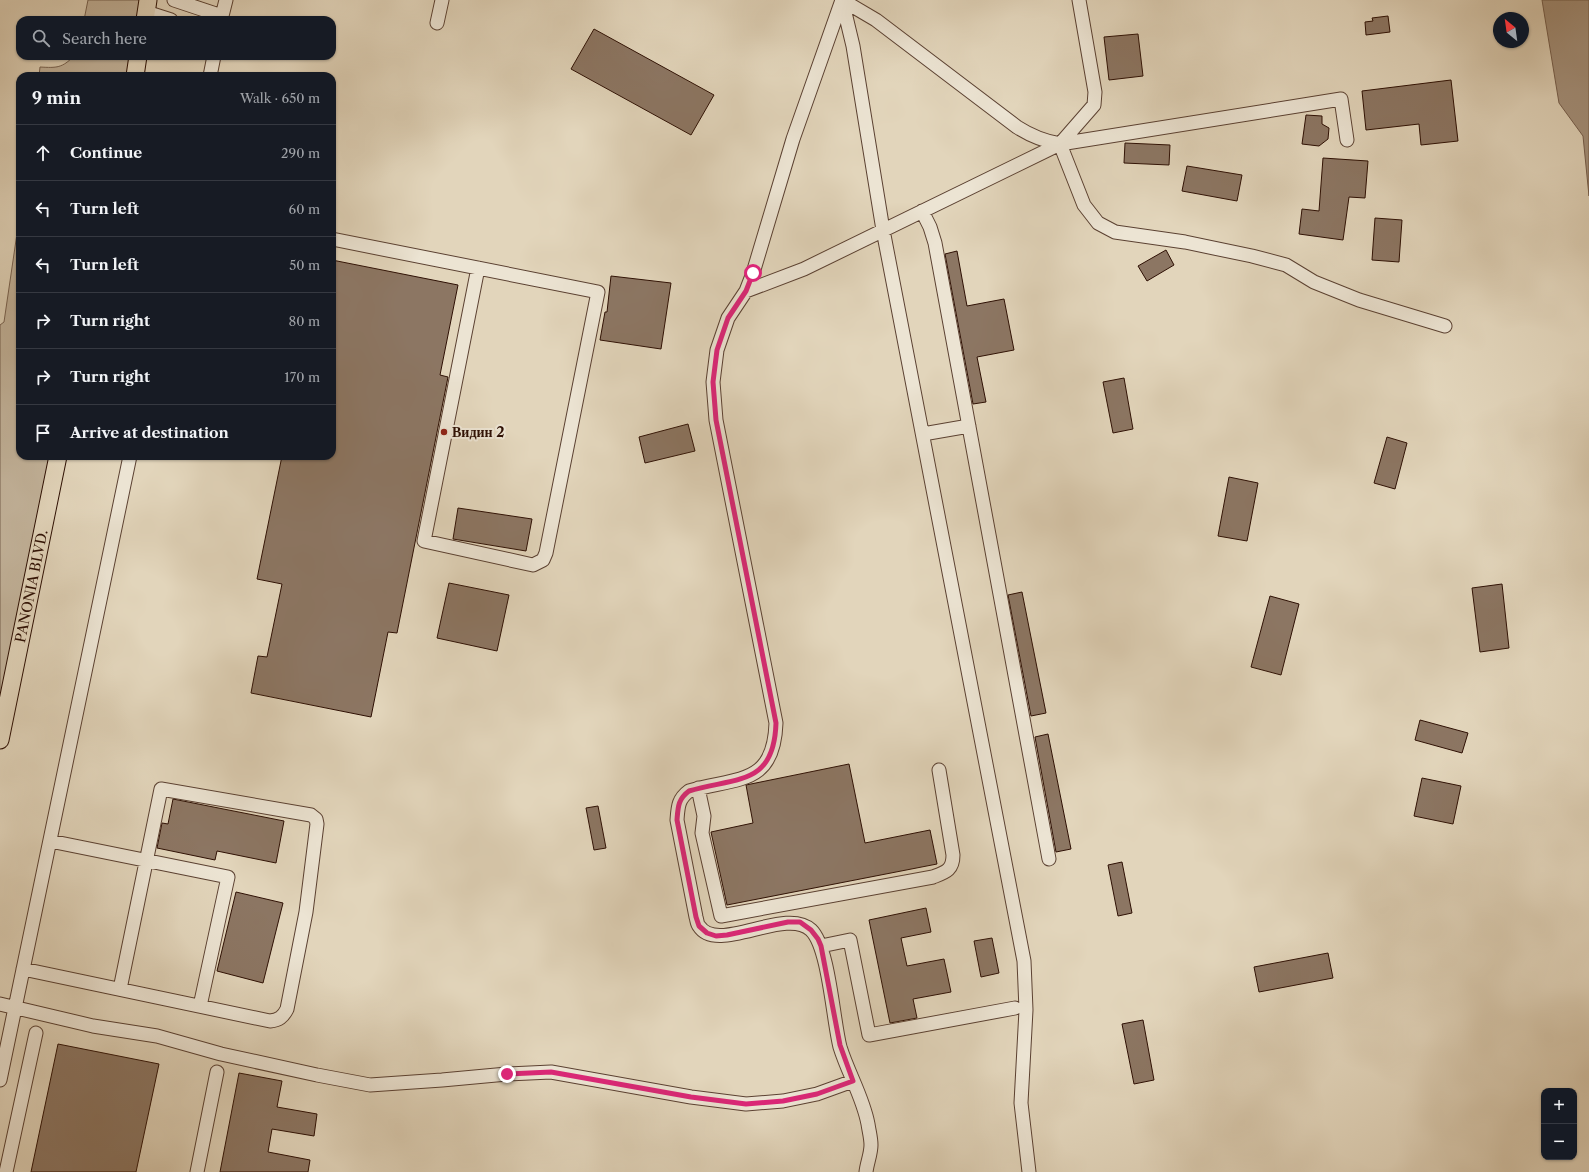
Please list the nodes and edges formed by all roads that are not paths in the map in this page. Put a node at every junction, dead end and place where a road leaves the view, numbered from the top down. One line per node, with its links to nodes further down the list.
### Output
1 (174, 0): 8 (street)
2 (226, 0): 9 (street)
3 (442, 0): 10 (street)
4 (842, 0): 16 (street); 18 (street); 21 (street)
5 (1078, 0): 16 (street)
6 (146, 11): 7 (street)
7 (160, 16)
8 (217, 16)
9 (222, 16)
10 (437, 22)
11 (137, 60): 13 (main road)
12 (213, 60): 14 (street)
13 (136, 72)
14 (211, 72)
15 (1347, 140): 16 (street)
16 (1060, 144): 17 (street); 22 (street)
17 (922, 211): 18 (street); 23 (street)
18 (883, 230): 21 (street); 24 (street)
19 (336, 240): 20 (street)
20 (478, 268): 20 (street)
21 (746, 291): 29 (street)
22 (1445, 326)
23 (969, 426): 24 (street); 32 (street)
24 (923, 434): 47 (street)
25 (57, 460): 27 (main road, PANONIA BLVD.)
26 (129, 460): 30 (street)
27 (0, 740)
28 (939, 770): 29 (street)
29 (698, 788): 33 (street)
30 (50, 841): 31 (street); 34 (street)
31 (146, 860): 35 (street); 37 (street); 37 (street)
32 (1049, 860)
33 (821, 946): 39 (street); 43 (street)
34 (23, 969): 35 (street); 38 (street)
35 (120, 989): 37 (street)
36 (0, 1004): 38 (street)
37 (200, 1006)
38 (15, 1007): 42 (street); 43 (street)
39 (1015, 1008)
40 (36, 1033): 44 (street)
41 (217, 1072): 45 (street)
42 (0, 1080)
43 (853, 1081): 46 (street)
44 (6, 1172)
45 (197, 1172)
46 (866, 1172)
47 (1029, 1172)

